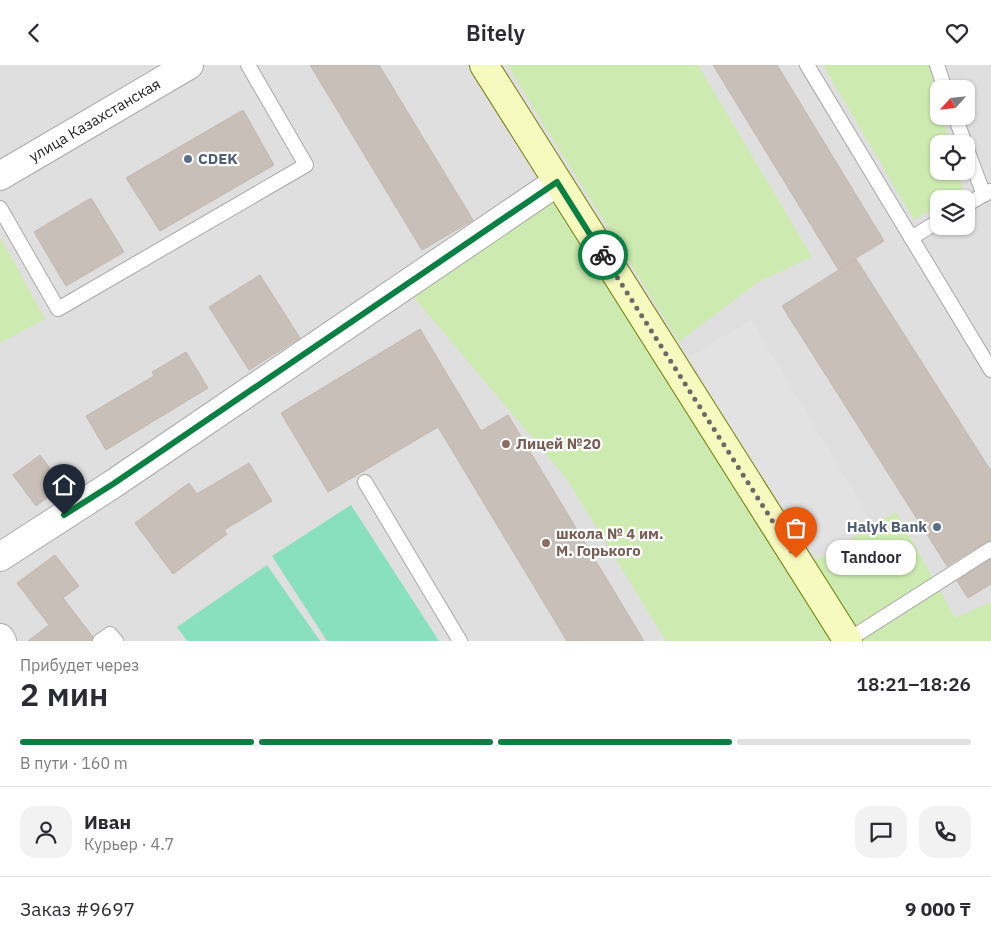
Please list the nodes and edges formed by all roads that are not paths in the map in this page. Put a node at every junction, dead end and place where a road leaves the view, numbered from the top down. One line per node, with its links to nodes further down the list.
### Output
1 (189, 65): 8 (street, улица Казахстанская)
2 (248, 65): 12 (lane)
3 (484, 65): 9 (main road)
4 (807, 65): 14 (lane)
5 (937, 65): 6 (lane)
6 (942, 80)
7 (975, 165): 10 (lane)
8 (0, 176)
9 (557, 182): 18 (street); 19 (main road)
10 (987, 192): 11 (lane)
11 (975, 199)
12 (0, 208)
13 (930, 226): 14 (lane)
14 (911, 238): 15 (lane)
15 (991, 370)
16 (365, 482): 22 (lane)
17 (991, 549): 19 (lane)
18 (0, 557)
19 (848, 640)
20 (100, 641): 21 (lane)
21 (116, 641)
22 (460, 641)

